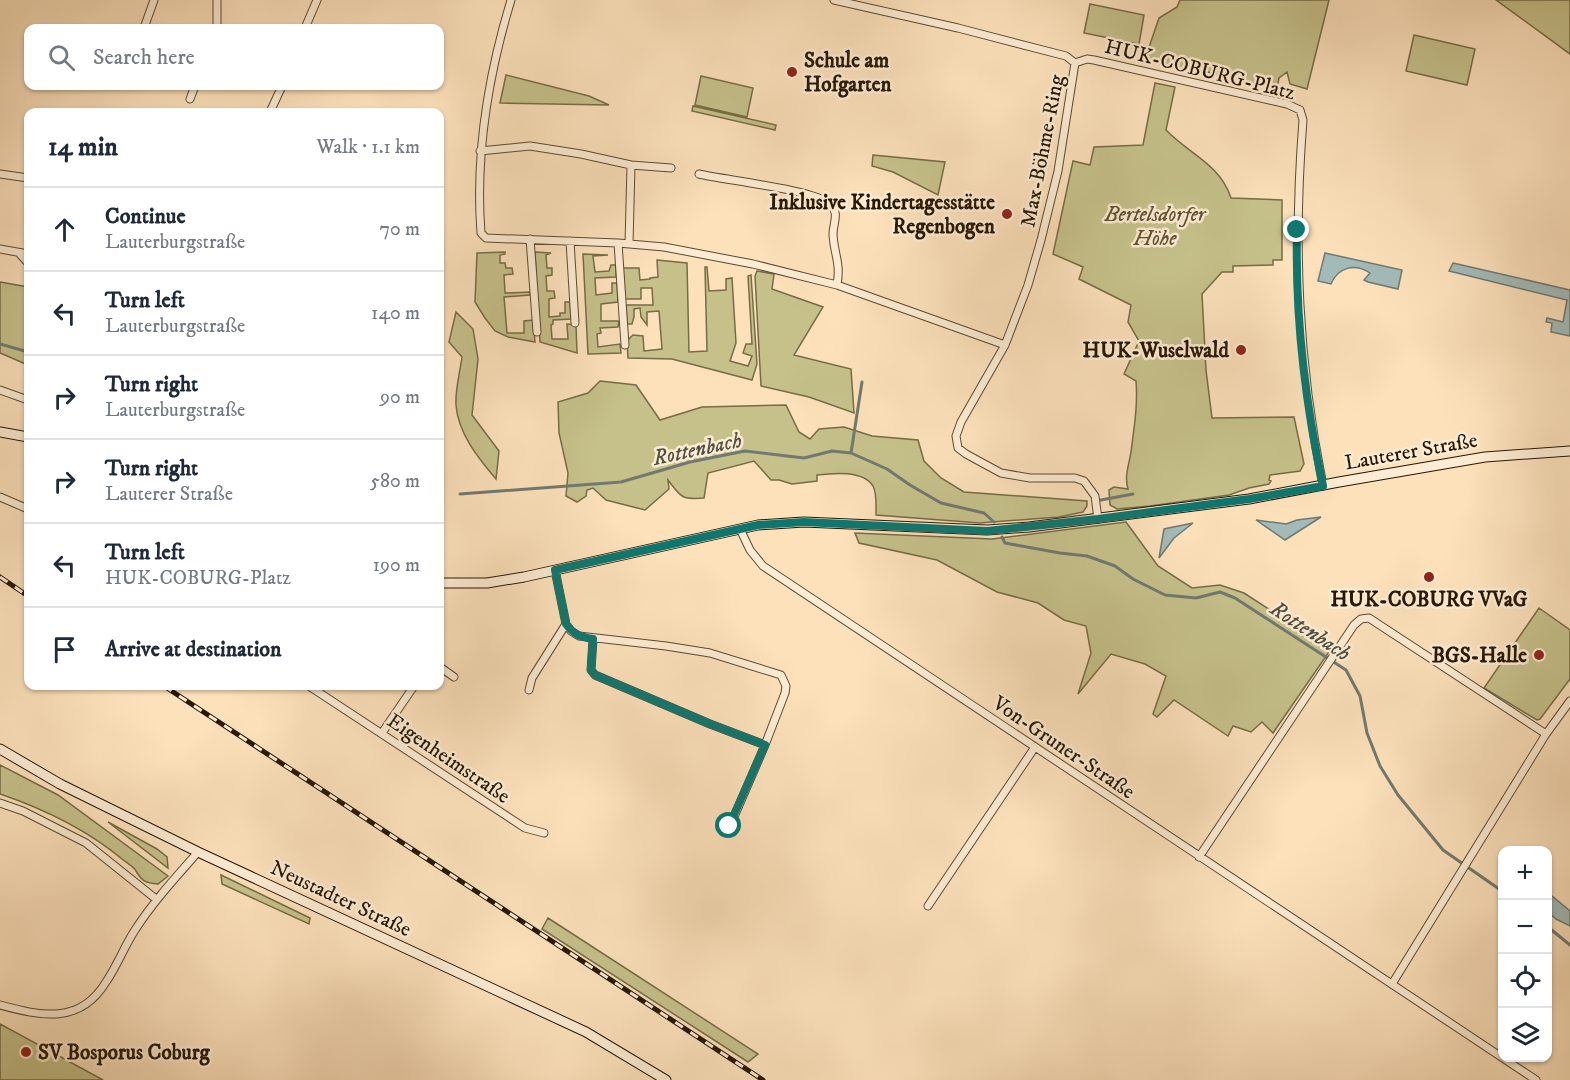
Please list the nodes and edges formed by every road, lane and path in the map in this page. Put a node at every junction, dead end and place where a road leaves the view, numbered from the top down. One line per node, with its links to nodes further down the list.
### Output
1 (154, 0): 6 (street)
2 (217, 0): 7 (street)
3 (317, 0): 8 (street)
4 (511, 0): 14 (street)
5 (834, 0): 9 (street, Max-Böhme-Ring)
6 (145, 24)
7 (217, 24)
8 (307, 24)
9 (1075, 63): 32 (street, Max-Böhme-Ring); 38 (street, HUK-COBURG-Platz)
10 (193, 90): 12 (street)
11 (280, 90): 13 (street)
12 (190, 99)
13 (272, 108)
14 (480, 151): 15 (street); 20 (street)
15 (631, 165): 16 (street); 23 (street)
16 (671, 168)
17 (0, 174): 19 (street)
18 (699, 174): 28 (street)
19 (24, 177)
20 (530, 239): 21 (street); 30 (street)
21 (570, 241): 22 (street); 29 (street)
22 (618, 243): 23 (street); 31 (street)
23 (629, 244): 28 (street)
24 (0, 249): 25 (street)
25 (19, 253): 26 (street); 27 (street)
26 (24, 254)
27 (24, 259)
28 (837, 285): 32 (street)
29 (575, 322)
30 (537, 333)
31 (625, 345)
32 (1005, 345): 41 (street, Max-Böhme-Ring)
33 (0, 390): 34 (street)
34 (24, 398)
35 (0, 432): 36 (street)
36 (24, 436)
37 (1570, 451): 38 (street, Lauterer Straße)
38 (1323, 486): 41 (street, Lauterer Straße)
39 (0, 496): 40 (street)
40 (24, 507)
41 (1098, 519): 42 (street, Lauterer Straße)
42 (740, 529): 43 (street, Lauterer Straße); 56 (street, Von-Gruner-Straße)
43 (555, 570): 44 (street, Lauterer Straße); 45 (street)
44 (444, 583)
45 (566, 624): 46 (street); 51 (street)
46 (593, 639): 55 (street); 55 (street)
47 (444, 670): 48 (street)
48 (454, 677)
49 (315, 690): 53 (street, Eigenheimstraße)
50 (411, 690): 53 (street)
51 (529, 690)
52 (1570, 701): 54 (street)
53 (382, 733): 60 (street, Eigenheimstraße)
54 (1546, 734): 62 (street); 65 (street)
55 (765, 745): 59 (street)
56 (1035, 747): 62 (street, Von-Gruner-Straße); 64 (street)
57 (0, 749): 61 (street, Neustadter Straße)
58 (0, 803): 63 (street)
59 (729, 826)
60 (544, 832)
61 (198, 852): 63 (street); 67 (street, Neustadter Straße)
62 (1199, 857): 65 (street, Von-Gruner-Straße)
63 (156, 899): 66 (street)
64 (928, 906)
65 (1392, 984): 68 (street, Von-Gruner-Straße)
66 (0, 1005)
67 (666, 1080)
68 (1536, 1080)

